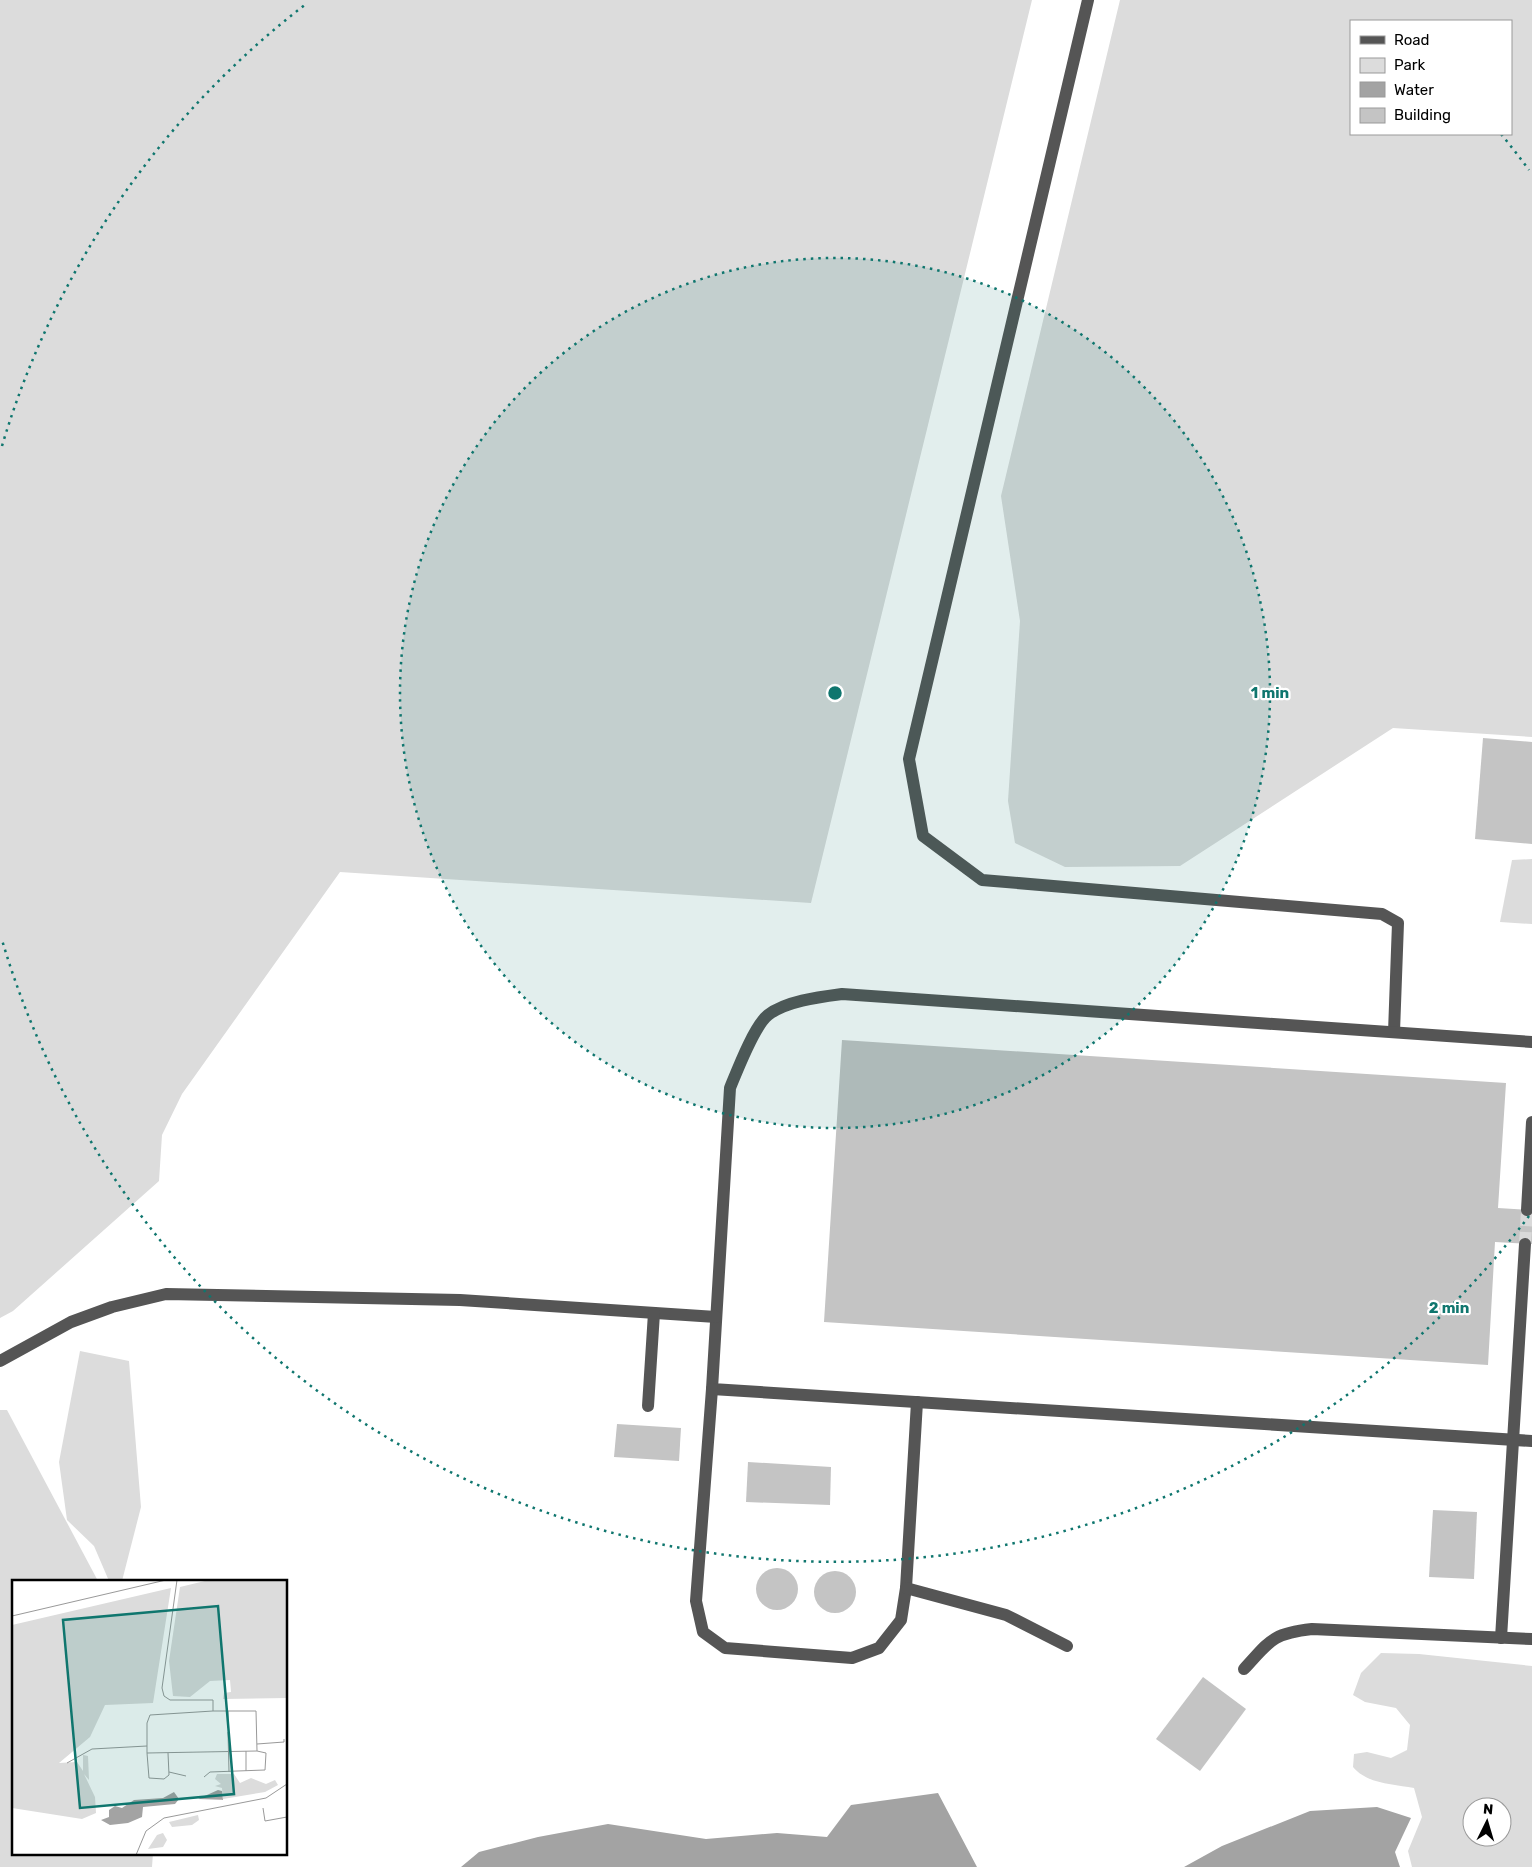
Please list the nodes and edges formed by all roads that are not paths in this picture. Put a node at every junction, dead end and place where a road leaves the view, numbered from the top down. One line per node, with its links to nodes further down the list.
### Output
1 (1088, 0): 2 (lane)
2 (1394, 1032): 3 (lane); 8 (lane)
3 (1532, 1042)
4 (1532, 1122): 5 (lane)
5 (1527, 1210)
6 (1524, 1244): 13 (lane)
7 (654, 1313): 8 (lane); 9 (lane); 12 (lane)
8 (716, 1317): 10 (lane)
9 (0, 1361)
10 (712, 1389): 11 (lane); 15 (lane)
11 (917, 1402): 13 (lane); 15 (lane)
12 (648, 1406)
13 (1512, 1439): 14 (lane); 16 (lane)
14 (1532, 1441)
15 (906, 1588): 18 (lane)
16 (1501, 1638): 17 (lane); 19 (lane)
17 (1532, 1639)
18 (1067, 1646)
19 (1244, 1669)

